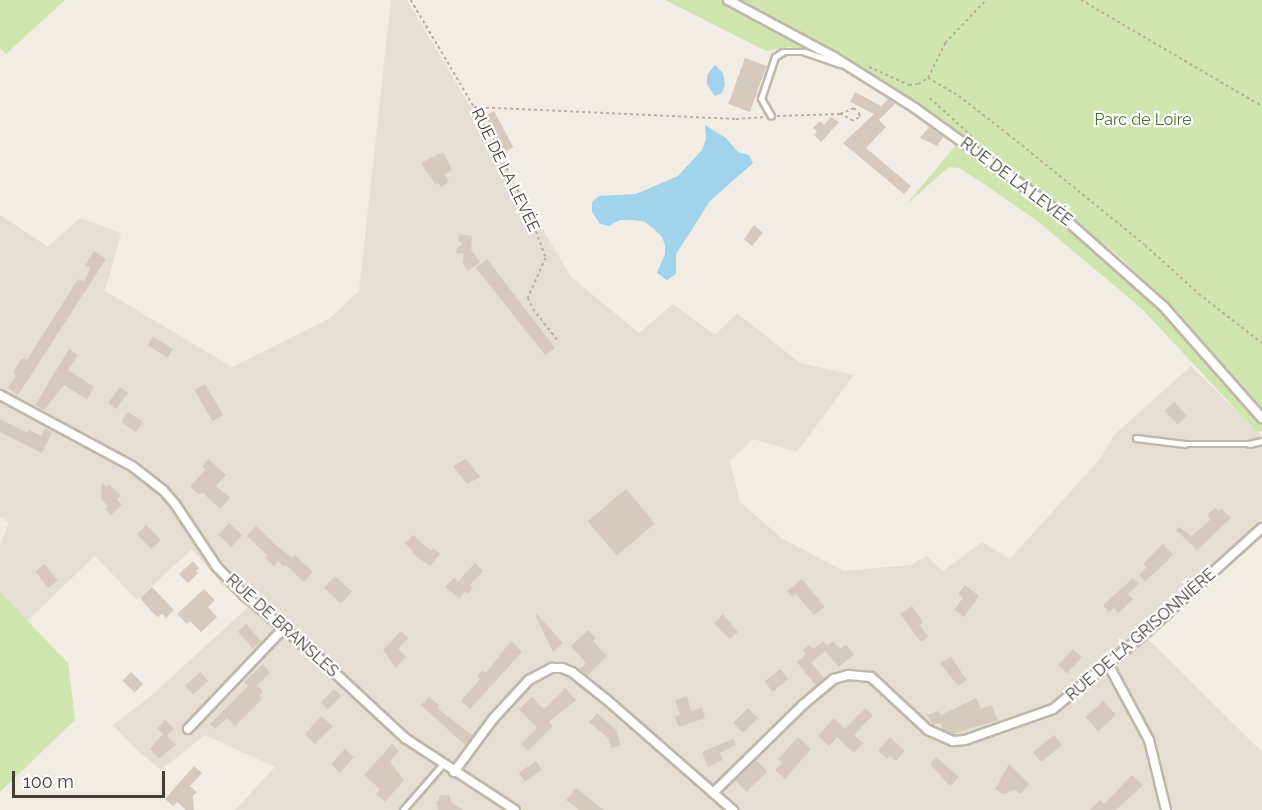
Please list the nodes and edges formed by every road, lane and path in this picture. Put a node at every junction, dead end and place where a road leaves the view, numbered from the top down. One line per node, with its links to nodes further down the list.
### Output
1 (411, 0): 10 (path, RUE DE LA LEVÉE)
2 (728, 0): 5 (street, RUE DE LA LEVÉE)
3 (986, 0): 7 (path)
4 (1081, 0): 9 (path)
5 (848, 65): 12 (lane); 17 (street, RUE DE LA LEVÉE)
6 (867, 66): 7 (path)
7 (928, 78): 15 (path)
8 (930, 98): 13 (path)
9 (1262, 106)
10 (474, 107): 12 (path); 14 (path, RUE DE LA LEVÉE)
11 (840, 114): 11 (path); 12 (path)
12 (771, 116)
13 (977, 141)
14 (559, 342)
15 (1262, 343)
16 (0, 395): 21 (street, RUE DE BRANSLES)
17 (1262, 418)
18 (1136, 438): 19 (lane)
19 (1262, 441)
20 (1262, 528): 22 (street, RUE DE LA GRISONNIÈRE)
21 (284, 628): 23 (street); 24 (street, RUE DE BRANSLES)
22 (1108, 664): 26 (street, RUE DE LA GRISONNIÈRE); 30 (street)
23 (188, 729)
24 (443, 765): 25 (street, RUE DE BRANSLES); 27 (lane)
25 (454, 772): 26 (street); 28 (street, RUE DE BRANSLES)
26 (714, 793): 29 (street)
27 (403, 810)
28 (515, 810)
29 (733, 810)
30 (1166, 810)

